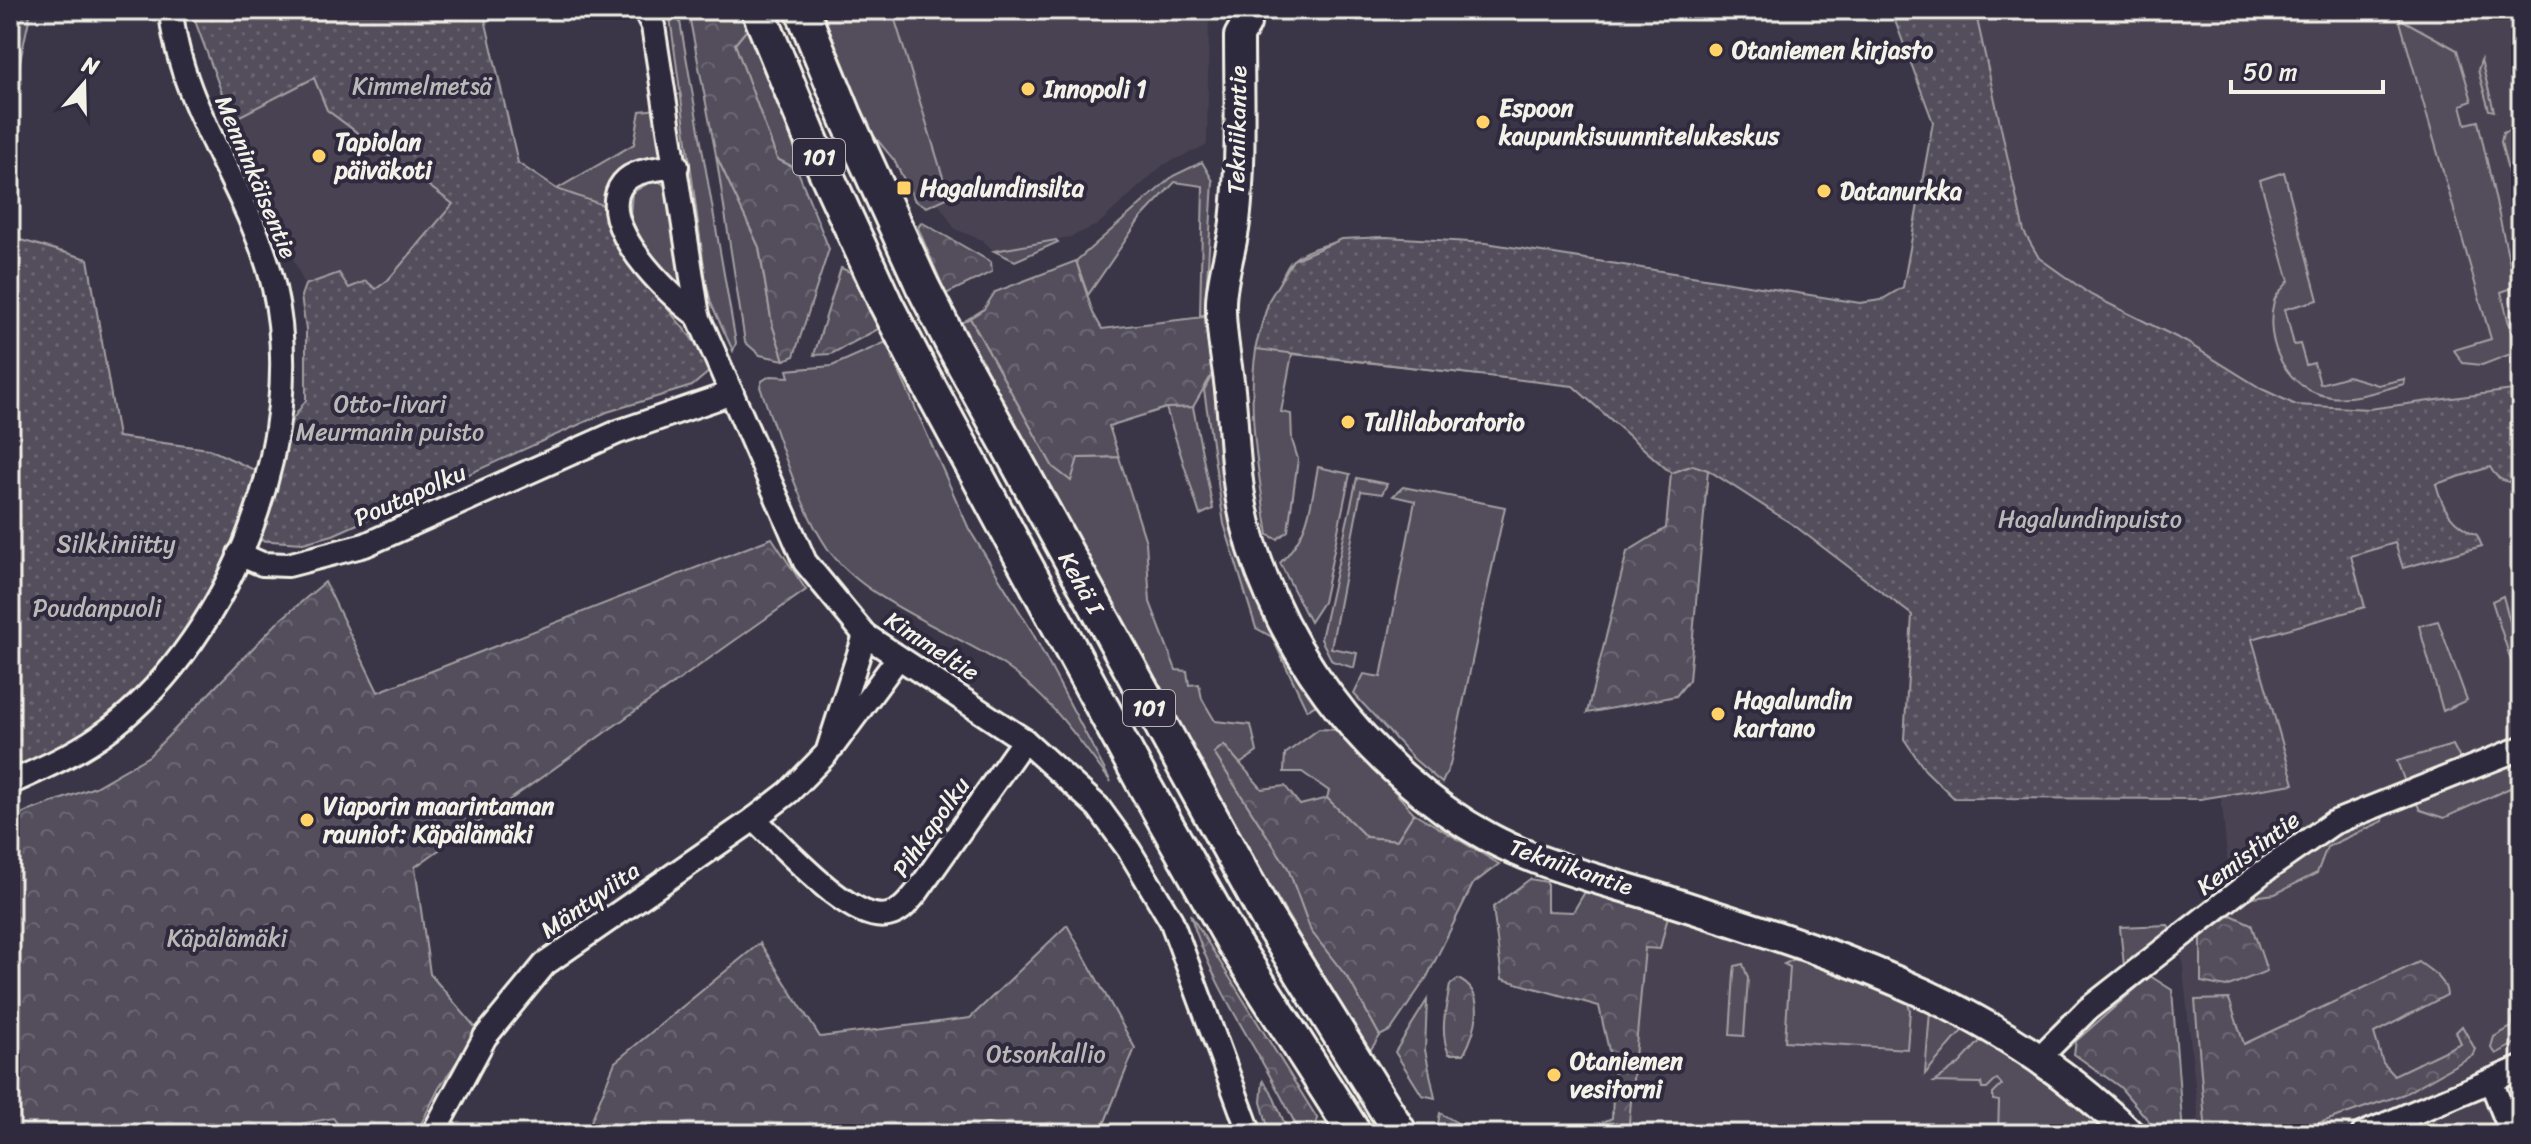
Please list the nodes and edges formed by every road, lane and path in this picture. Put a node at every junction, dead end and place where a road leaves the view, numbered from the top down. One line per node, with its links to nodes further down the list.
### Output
1 (171, 10): 9 (street, Menninkäisentie)
2 (645, 10): 6 (street, Kimmeltie)
3 (758, 10): 24 (highway, Kehä I / 101, bridge)
4 (802, 10): 25 (highway, Kehä I / 101, bridge)
5 (1239, 19): 17 (main road, Tekniikantie)
6 (677, 166): 7 (street, Kimmeltie); 7 (street)
7 (698, 316): 8 (street, Kimmeltie)
8 (732, 393): 9 (street, Poutapolku); 10 (street, Kimmeltie)
9 (239, 554): 15 (street, Menninkäisentie)
10 (865, 635): 11 (street, Kimmeltie); 14 (street, Mäntyviita)
11 (898, 658): 12 (street, Kimmeltie); 14 (street, Mäntyviita)
12 (1024, 740): 16 (street, Pihkapolku); 20 (street, Kimmeltie)
13 (2521, 748): 17 (street, Kemistintie)
14 (827, 753): 16 (street, Mäntyviita)
15 (10, 783)
16 (754, 819): 21 (street, Mäntyviita)
17 (2040, 1057): 26 (main road, Tekniikantie)
18 (2521, 1068): 19 (street)
19 (2491, 1081): 27 (street); 28 (street)
20 (1243, 1112): 22 (street); 23 (street, Kimmeltie)
21 (433, 1134)
22 (1234, 1134)
23 (1250, 1134)
24 (1355, 1134)
25 (1401, 1134)
26 (2130, 1134)
27 (2363, 1134)
28 (2512, 1134)

